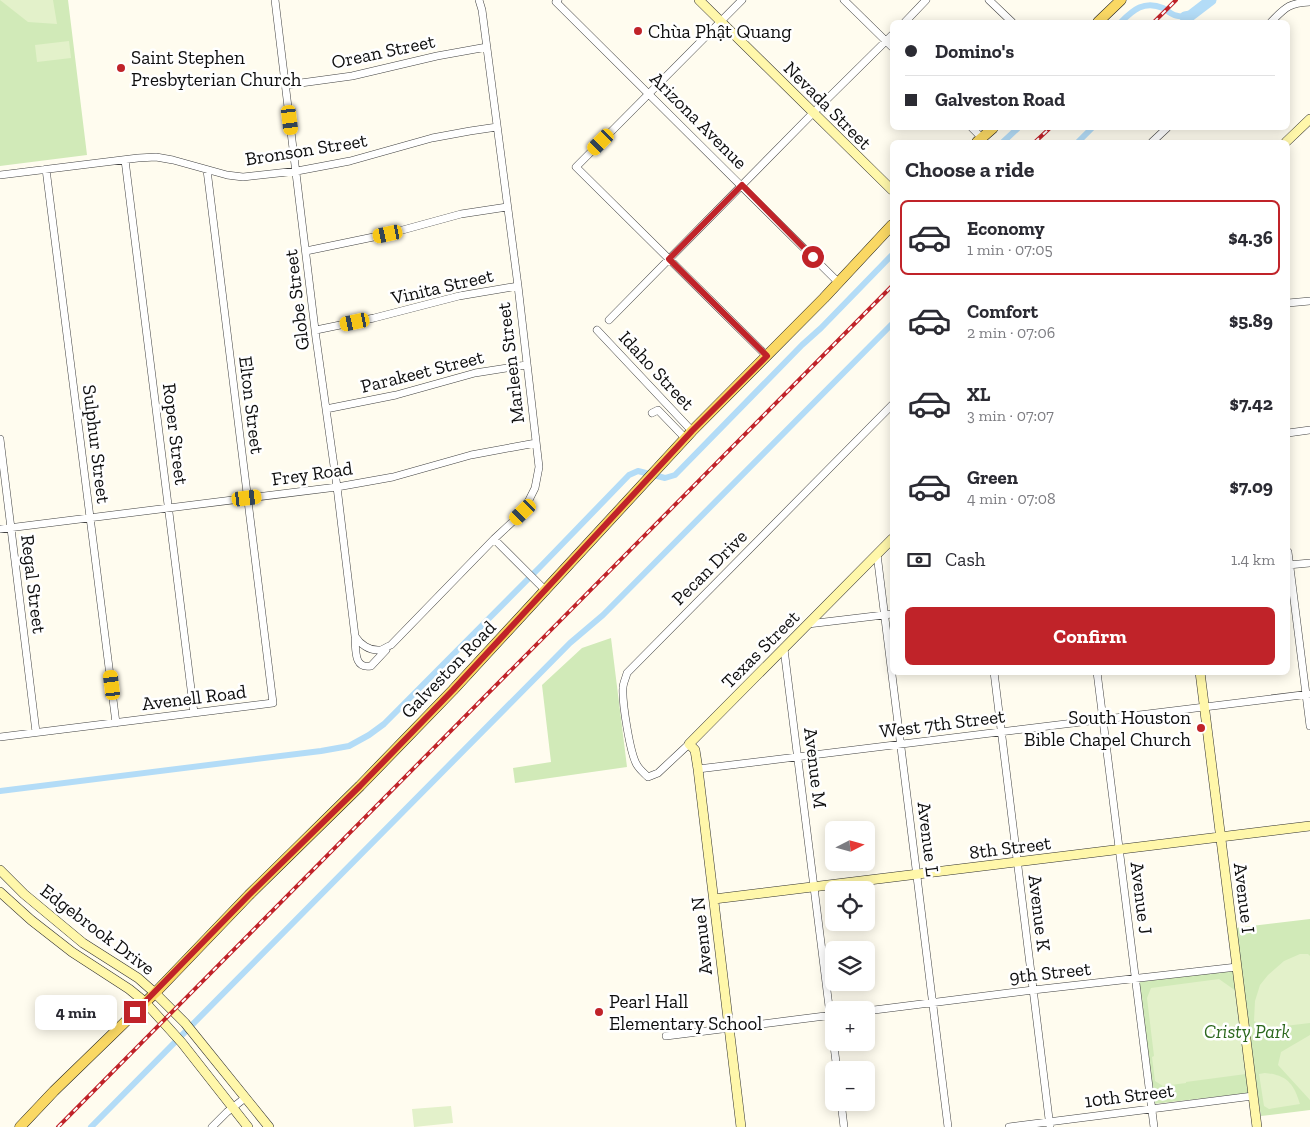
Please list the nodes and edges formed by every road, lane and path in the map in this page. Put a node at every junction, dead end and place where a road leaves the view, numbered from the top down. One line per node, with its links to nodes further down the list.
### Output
1 (275, 0): 19 (street, Globe Street)
2 (479, 0): 18 (street, Marleen Street)
3 (699, 0): 15 (street, Nevada Street)
4 (742, 0): 15 (street)
5 (844, 0): 16 (street)
6 (926, 0): 11 (street)
7 (989, 0): 12 (street)
8 (1121, 0): 13 (main road)
9 (557, 1): 20 (street, Arizona Avenue)
10 (1310, 2): 14 (street)
11 (906, 20)
12 (1010, 20)
13 (1100, 20)
14 (1272, 20)
15 (721, 22): 20 (street); 21 (street, Nevada Street)
16 (890, 40)
17 (890, 42): 21 (street)
18 (487, 47): 19 (street, Orean Street); 23 (street, Marleen Street)
19 (286, 86): 32 (street, Globe Street)
20 (649, 94): 34 (street, Arizona Avenue); 39 (street)
21 (813, 113): 34 (street); 35 (street, Nevada Street)
22 (1310, 119): 28 (street)
23 (497, 127): 32 (street, Bronson Street); 36 (street, Marleen Street)
24 (991, 130): 26 (main road)
25 (1165, 130): 27 (street)
26 (980, 140)
27 (1154, 140)
28 (1288, 140)
29 (125, 160): 30 (street, Bronson Street); 31 (street, Bronson Street); 59 (street, Roper Street)
30 (46, 170): 33 (street, Bronson Street); 60 (street, Sulphur Street)
31 (207, 170): 32 (street, Bronson Street); 58 (street, Elton Street)
32 (297, 171): 38 (street, Globe Street)
33 (0, 176)
34 (742, 185): 39 (street); 40 (street, Arizona Avenue)
35 (890, 188)
36 (507, 207): 38 (street); 41 (street, Marleen Street)
37 (890, 227): 40 (main road, Galveston Road)
38 (306, 252): 45 (street, Globe Street)
39 (669, 259): 44 (street); 47 (street)
40 (839, 282): 47 (main road, Galveston Road)
41 (518, 286): 45 (street, Vinita Street); 48 (street, Marleen Street)
42 (1310, 301): 43 (street)
43 (1290, 303)
44 (609, 320)
45 (316, 330): 50 (street, Globe Street)
46 (597, 330): 54 (street, Idaho Street)
47 (767, 356): 54 (main road, Galveston Road)
48 (526, 365): 50 (street, Parakeet Street); 56 (street, Marleen Street)
49 (890, 407): 95 (street, Pecan Drive)
50 (326, 409): 57 (street, Globe Street)
51 (652, 414): 54 (street)
52 (1310, 430): 53 (street)
53 (1290, 433)
54 (689, 435): 69 (main road, Galveston Road)
55 (0, 439): 61 (street, Regal Street)
56 (536, 443): 57 (street, Frey Road); 63 (street, Marleen Street)
57 (337, 487): 58 (street, Frey Road); 73 (street, Globe Street)
58 (247, 498): 59 (street, Frey Road); 82 (street, Elton Street)
59 (169, 508): 60 (street, Frey Road); 84 (street, Roper Street)
60 (90, 518): 61 (street, Frey Road); 86 (street, Sulphur Street)
61 (11, 527): 62 (street, Frey Road); 88 (street, Regal Street)
62 (0, 529)
63 (494, 539): 69 (street); 74 (street, Marleen Street)
64 (890, 541): 65 (street, Texas Street)
65 (877, 554): 70 (street, Avenue L); 72 (street, Texas Street)
66 (1310, 562): 67 (street)
67 (1290, 565)
68 (1290, 578): 81 (street)
69 (546, 591): 110 (main road, Galveston Road)
70 (884, 614): 71 (street); 72 (street); 76 (street, Avenue L)
71 (890, 614)
72 (808, 624): 75 (street, Texas Street)
73 (355, 636): 74 (street); 74 (street, Globe Street)
74 (391, 644)
75 (784, 649): 91 (street, Texas Street); 93 (street, Avenue M)
76 (890, 663)
77 (891, 675): 92 (street, Avenue L)
78 (994, 675): 89 (street, Avenue K)
79 (1097, 675): 85 (street, Avenue J)
80 (1200, 675): 83 (street, Avenue I)
81 (1308, 694): 83 (street, West 7th Street); 87 (street)
82 (273, 703): 84 (street, Avenell Road)
83 (1204, 707): 85 (street, West 7th Street); 97 (street, Avenue I)
84 (194, 713): 86 (street, Avenell Road)
85 (1103, 719): 89 (street, West 7th Street); 98 (street, Avenue J)
86 (116, 723): 88 (street, Avenell Road)
87 (1310, 726)
88 (36, 732): 90 (street, Avenell Road)
89 (1002, 732): 92 (street, West 7th Street); 99 (street, Avenue K)
90 (0, 737)
91 (689, 744): 94 (street, Avenue N); 95 (street, Texas Street)
92 (900, 745): 93 (street, West 7th Street); 101 (street, Avenue L)
93 (798, 756): 94 (street, West 7th Street); 102 (street, Avenue M)
94 (698, 770): 104 (street, Avenue N)
95 (648, 777)
96 (1310, 826): 97 (street, 8th Street)
97 (1220, 837): 98 (street, 8th Street); 107 (street, Avenue I)
98 (1119, 850): 99 (street, 8th Street); 108 (street, Avenue J)
99 (1018, 862): 101 (street, 8th Street); 109 (street, Avenue K)
100 (0, 870): 105 (street, Edgebrook Drive)
101 (917, 875): 102 (street, 8th Street); 113 (street, Avenue L)
102 (814, 888): 104 (street, 8th Street); 111 (street, Avenue M)
103 (0, 892): 106 (street, Edgebrook Drive)
104 (714, 900): 116 (street, Avenue N)
105 (66, 929): 106 (street); 110 (street, Edgebrook Drive)
106 (57, 940): 112 (street, Edgebrook Drive)
107 (1237, 967): 108 (street, 9th Street); 118 (street, Avenue I)
108 (1136, 980): 109 (street, 9th Street); 121 (street, Avenue J)
109 (1034, 990): 113 (street, 9th Street); 123 (street, Avenue K)
110 (155, 993): 112 (main road, Galveston Road); 119 (street, Edgebrook Drive)
111 (830, 1001)
112 (145, 1002): 120 (street, Edgebrook Drive); 124 (main road, Galveston Road)
113 (932, 1003): 114 (street, 9th Street); 130 (street, Avenue L)
114 (875, 1010)
115 (825, 1016): 116 (street)
116 (728, 1028): 117 (street); 128 (street, Avenue N)
117 (666, 1036)
118 (1253, 1096): 121 (street, 10th Street); 133 (street, Avenue I)
119 (245, 1098): 120 (street); 127 (street, Edgebrook Drive)
120 (233, 1108): 125 (street); 126 (street, Edgebrook Drive)
121 (1151, 1108): 123 (street, 10th Street); 132 (street, Avenue J)
122 (842, 1111): 129 (street)
123 (1050, 1125): 131 (street, 10th Street)
124 (20, 1127)
125 (212, 1127)
126 (248, 1127)
127 (269, 1127)
128 (740, 1127)
129 (844, 1127)
130 (948, 1127)
131 (1009, 1127)
132 (1154, 1127)
133 (1257, 1127)

